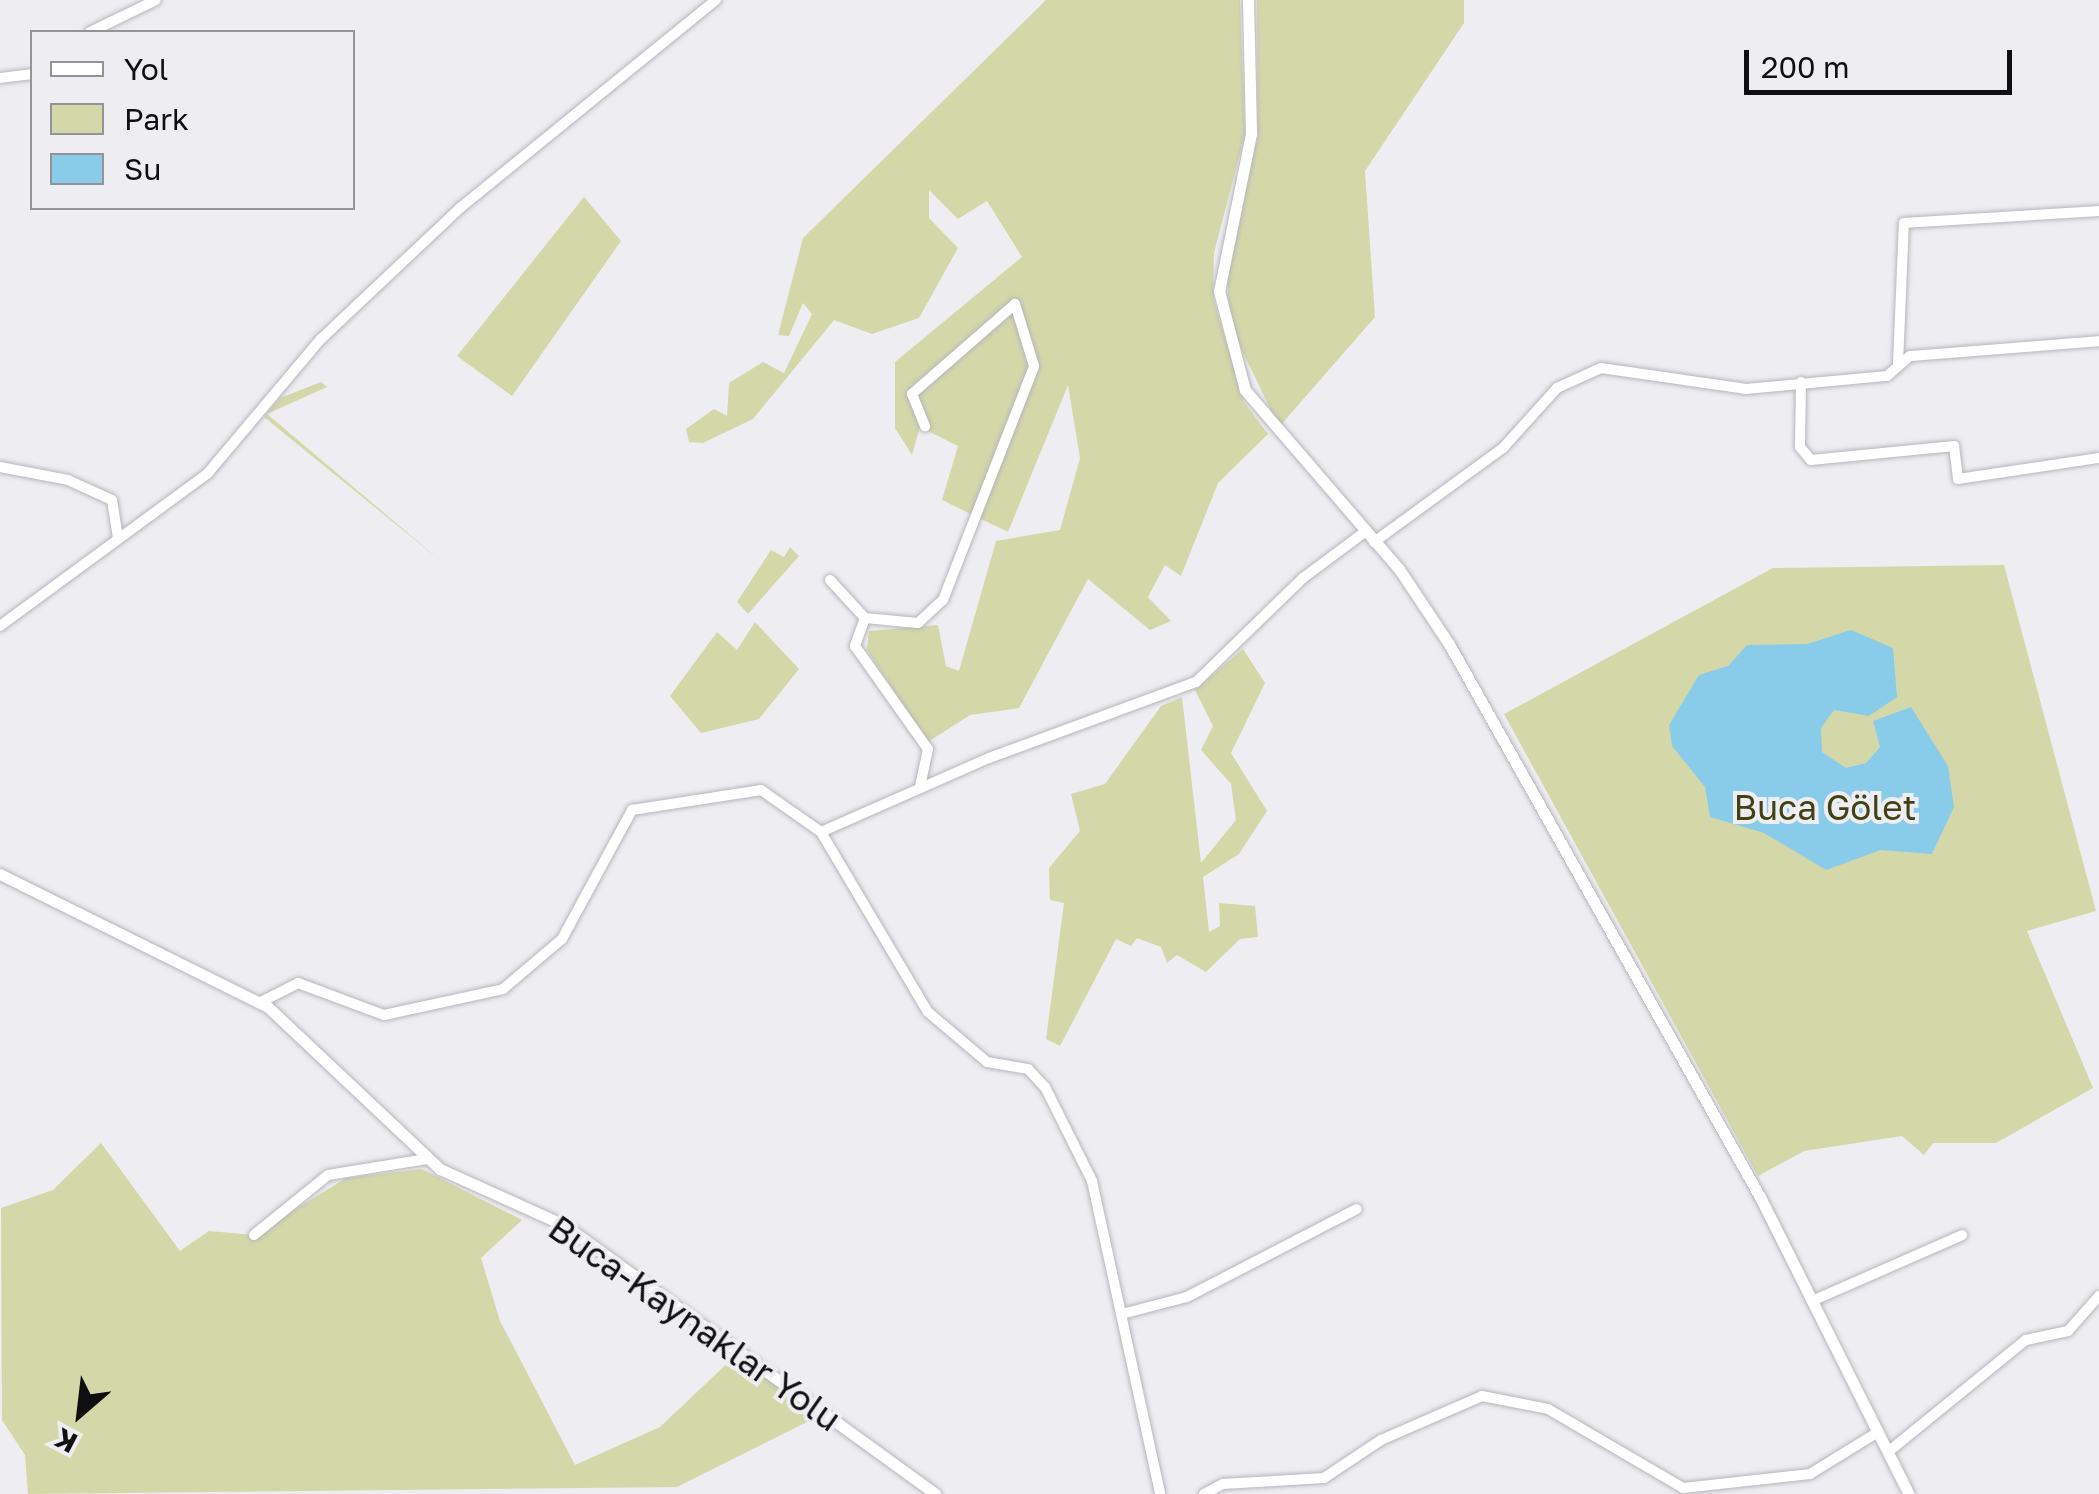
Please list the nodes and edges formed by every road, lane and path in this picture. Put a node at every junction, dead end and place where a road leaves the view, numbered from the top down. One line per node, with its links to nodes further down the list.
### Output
1 (156, 0): 4 (street)
2 (716, 0): 15 (street)
3 (1248, 0): 14 (street)
4 (94, 30)
5 (30, 74): 6 (street)
6 (0, 78)
7 (2099, 212): 9 (street)
8 (2099, 340): 9 (street)
9 (1898, 364): 10 (street)
10 (1800, 382): 12 (street); 14 (street)
11 (926, 426): 17 (street)
12 (2099, 458)
13 (0, 467): 15 (street)
14 (1370, 537): 19 (street); 28 (street)
15 (118, 539): 18 (street)
16 (830, 580): 17 (street)
17 (865, 618): 19 (street)
18 (0, 626)
19 (920, 788): 20 (street)
20 (821, 832): 22 (street); 29 (street)
21 (0, 874): 22 (street, Buca-Kaynaklar Yolu)
22 (259, 1003): 23 (street, Buca-Kaynaklar Yolu)
23 (427, 1159): 26 (street); 32 (street, Buca-Kaynaklar Yolu)
24 (1357, 1209): 29 (street)
25 (1962, 1235): 28 (street)
26 (254, 1236)
27 (2099, 1296): 31 (street)
28 (1812, 1301): 30 (street)
29 (1122, 1314): 33 (street)
30 (1878, 1432): 31 (street); 34 (street)
31 (1888, 1452): 35 (street)
32 (934, 1494)
33 (1160, 1494)
34 (1204, 1494)
35 (1909, 1494)

